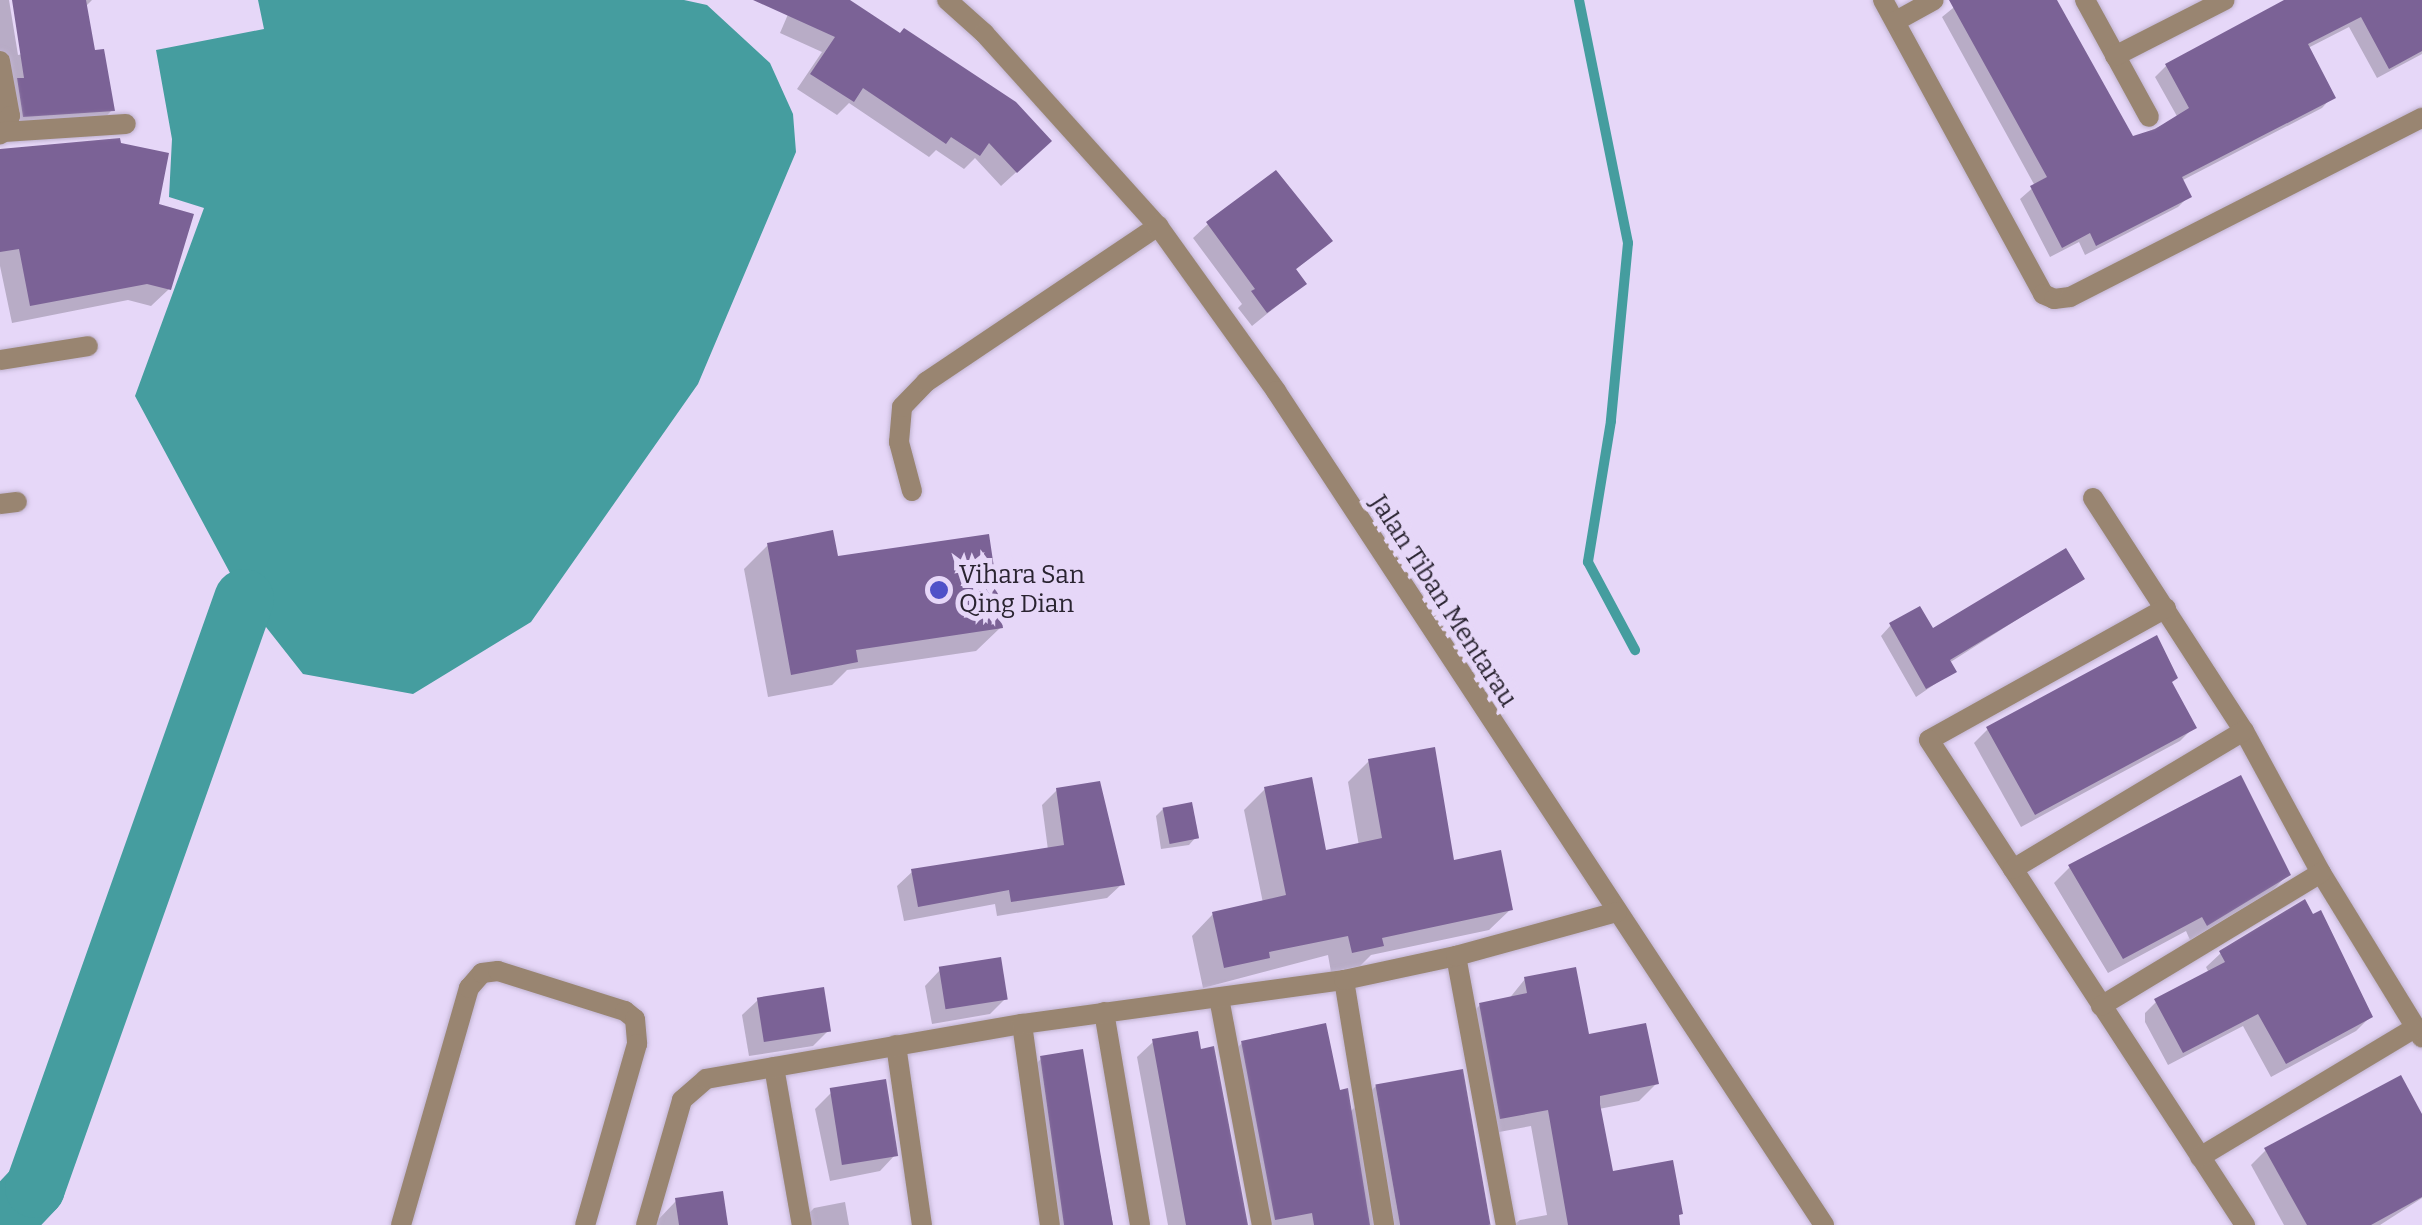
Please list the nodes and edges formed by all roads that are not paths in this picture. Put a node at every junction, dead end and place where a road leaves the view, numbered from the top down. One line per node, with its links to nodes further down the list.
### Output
1 (947, 0): 12 (street, Jalan Tiban Mentarau)
2 (1934, 0): 5 (street)
3 (2085, 0): 6 (street)
4 (2225, 0): 6 (street)
5 (1894, 8): 9 (street)
6 (2115, 56): 8 (street)
7 (0, 60): 11 (street)
8 (2149, 116)
9 (2422, 118)
10 (126, 124): 11 (street)
11 (2, 133)
12 (1158, 226): 15 (street); 21 (street, Jalan Tiban Mentarau)
13 (88, 346): 14 (street)
14 (0, 360)
15 (912, 491)
16 (2093, 498): 17 (street)
17 (2166, 608): 18 (street); 19 (street)
18 (2244, 731): 19 (street); 20 (street)
19 (2013, 869): 25 (street)
20 (2321, 873): 25 (street); 28 (street)
21 (1617, 912): 22 (street); 42 (street, Jalan Tiban Mentarau)
22 (1456, 956): 23 (street); 41 (street)
23 (1344, 980): 24 (street); 40 (street)
24 (1219, 998): 26 (street); 39 (street)
25 (2101, 1006): 31 (street)
26 (1104, 1012): 27 (street); 38 (street)
27 (1022, 1024): 29 (street); 37 (street)
28 (2419, 1032): 31 (street)
29 (896, 1046): 30 (street); 36 (street)
30 (774, 1067): 34 (street); 35 (street)
31 (2200, 1158): 43 (street)
32 (402, 1225): 33 (street)
33 (585, 1225)
34 (646, 1225)
35 (802, 1225)
36 (922, 1225)
37 (1050, 1225)
38 (1140, 1225)
39 (1262, 1225)
40 (1384, 1225)
41 (1506, 1225)
42 (1824, 1225)
43 (2244, 1225)

